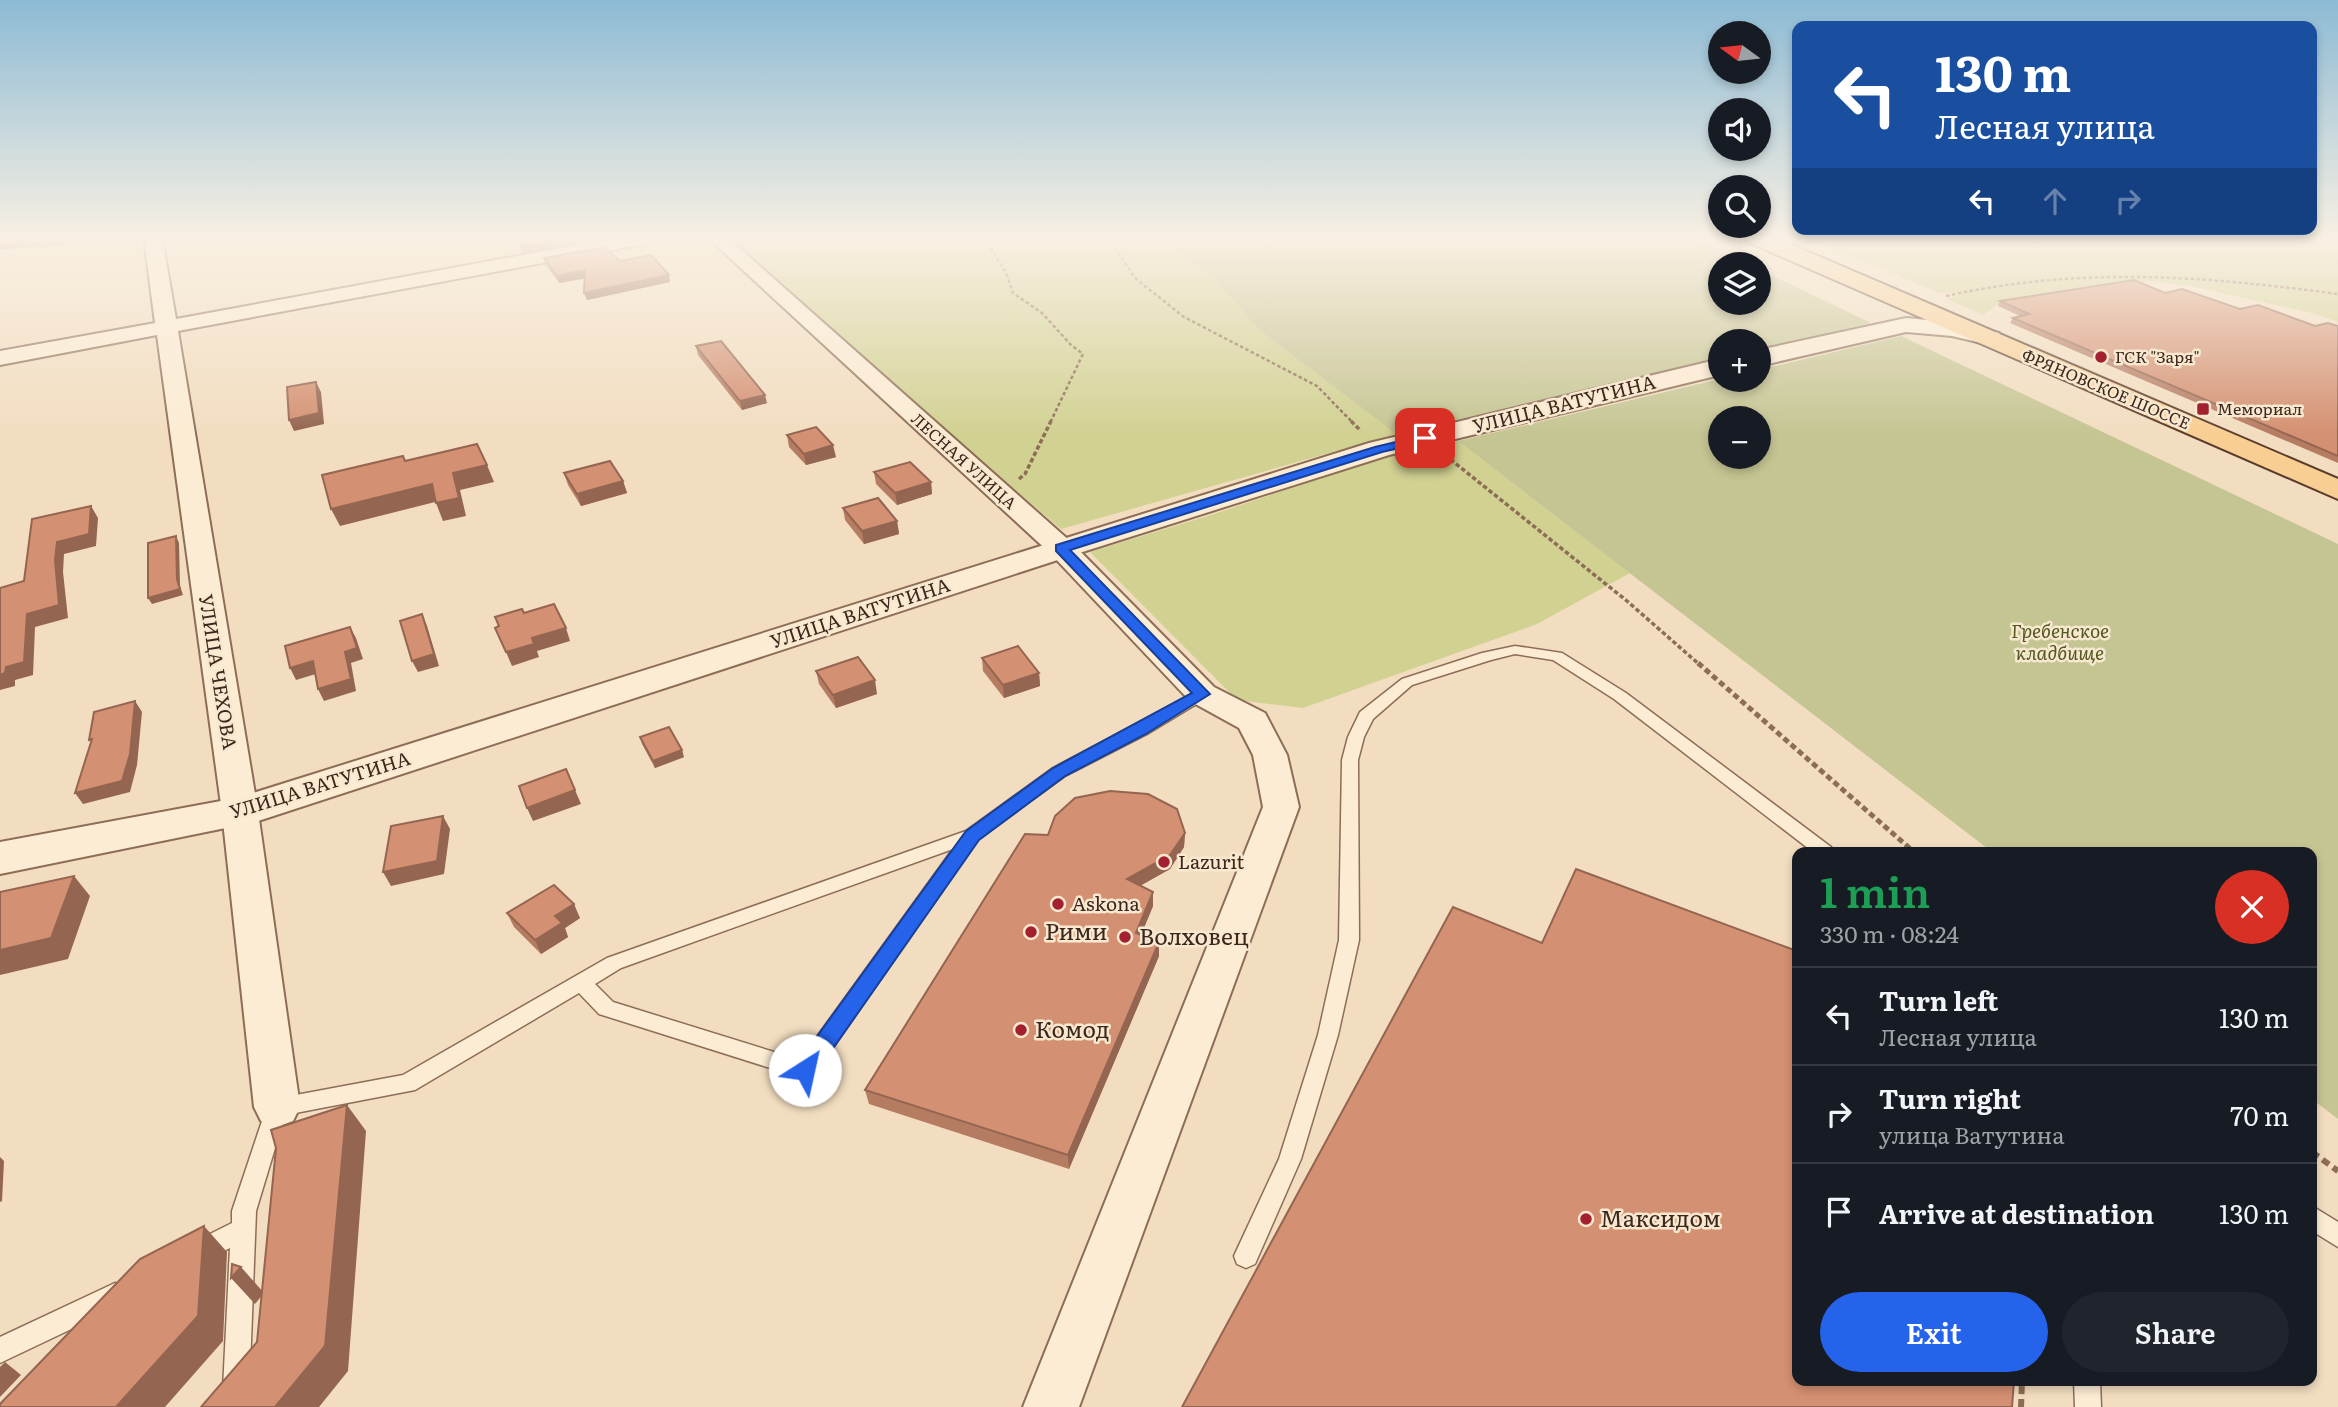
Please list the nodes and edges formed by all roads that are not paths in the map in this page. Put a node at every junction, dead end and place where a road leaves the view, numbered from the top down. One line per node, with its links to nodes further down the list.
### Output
1 (163, 304): 7 (street, УЛИЦА ЧЕХОВА)
2 (287, 304): 7 (street)
3 (790, 304): 13 (street, ЛЕСНАЯ УЛИЦА)
4 (1886, 304): 6 (main road, ФРЯНОВСКОЕ ШОССЕ)
5 (1935, 304): 11 (main road, ФРЯНОВСКОЕ ШОССЕ)
6 (1910, 316): 8 (street); 12 (main road, ФРЯНОВСКОЕ ШОССЕ)
7 (166, 326): 9 (street); 15 (street, УЛИЦА ЧЕХОВА)
8 (1771, 355)
9 (0, 358)
10 (1708, 370): 13 (street, УЛИЦА ВАТУТИНА)
11 (2338, 474)
12 (2338, 490)
13 (1060, 548): 14 (street, ЛЕСНАЯ УЛИЦА); 15 (street, УЛИЦА ВАТУТИНА)
14 (1202, 694): 16 (lane); 30 (street, ЛЕСНАЯ УЛИЦА)
15 (240, 812): 18 (street, УЛИЦА ВАТУТИНА); 20 (street, УЛИЦА ЧЕХОВА)
16 (972, 835): 19 (lane); 19 (lane)
17 (1818, 847): 24 (lane)
18 (0, 858)
19 (582, 982): 20 (lane)
20 (277, 1107): 22 (lane)
21 (2317, 1221): 23 (lane)
22 (243, 1229): 25 (lane); 29 (lane)
23 (2338, 1236)
24 (1246, 1256)
25 (181, 1261)
26 (85, 1337): 27 (lane)
27 (0, 1350)
28 (2087, 1386): 31 (lane)
29 (224, 1407)
30 (1051, 1407)
31 (2088, 1407)

